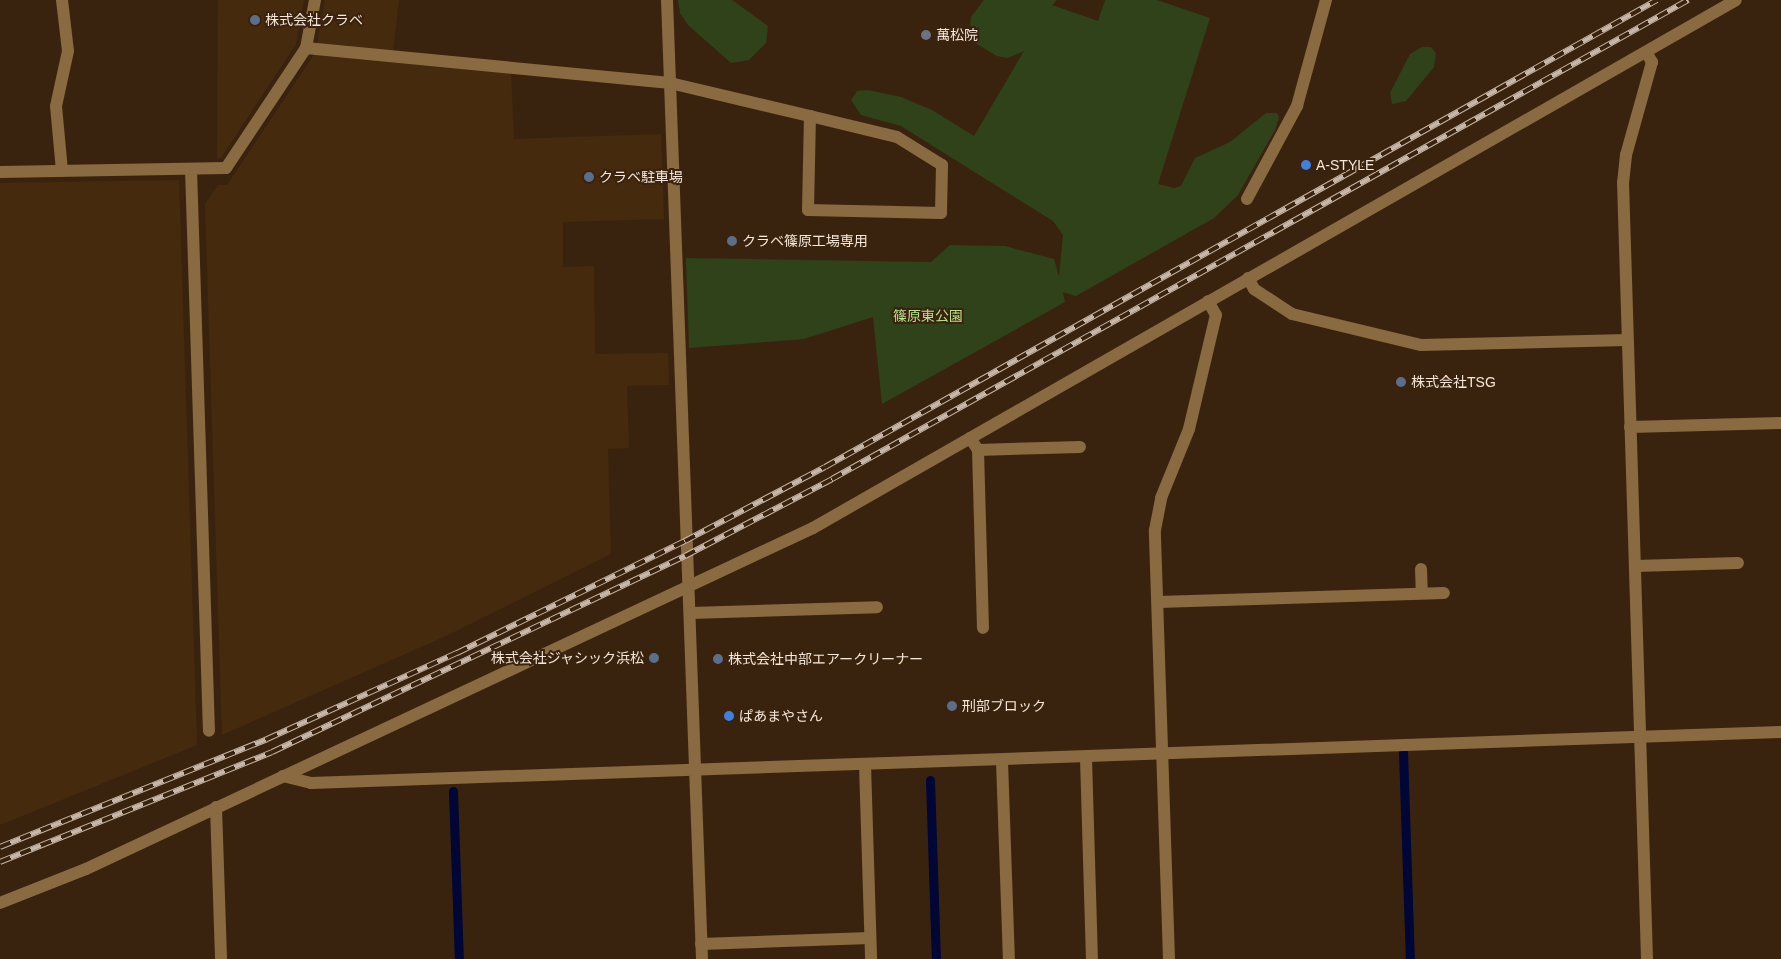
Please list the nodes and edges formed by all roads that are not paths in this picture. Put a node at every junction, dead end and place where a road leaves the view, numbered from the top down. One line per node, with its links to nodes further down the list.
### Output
1 (62, 0): 11 (street)
2 (315, 0): 6 (street)
3 (667, 0): 8 (street)
4 (1326, 0): 13 (street)
5 (1736, 0): 7 (street)
6 (306, 48): 8 (street); 10 (street)
7 (1646, 52): 14 (street); 16 (street)
8 (670, 83): 9 (street); 25 (street)
9 (810, 116): 9 (street)
10 (191, 169): 11 (street); 32 (street)
11 (62, 171): 12 (street)
12 (0, 172)
13 (1247, 199)
14 (1248, 278): 15 (street); 16 (street)
15 (1208, 301): 19 (street); 28 (street)
16 (1627, 340): 18 (street)
17 (1781, 423): 18 (street)
18 (1630, 428): 23 (street)
19 (970, 438): 21 (street); 25 (street)
20 (1080, 446): 21 (street)
21 (978, 450): 31 (street)
22 (1738, 563): 23 (street)
23 (1635, 566): 34 (street)
24 (1421, 569): 26 (street)
25 (686, 586): 30 (street); 40 (street)
26 (1422, 593): 27 (street); 28 (street)
27 (1444, 593)
28 (1158, 602): 35 (street)
29 (878, 607): 30 (street)
30 (691, 614): 39 (street)
31 (983, 628)
32 (209, 731)
33 (1781, 732): 34 (street)
34 (1640, 737): 35 (street); 51 (street)
35 (1162, 754): 36 (street); 50 (street)
36 (1086, 758): 37 (street); 49 (street)
37 (1002, 761): 38 (street); 48 (street)
38 (865, 765): 39 (street); 43 (street)
39 (696, 770): 40 (street); 44 (street)
40 (283, 776): 41 (street)
41 (216, 807): 42 (street); 45 (street)
42 (0, 903)
43 (870, 938): 44 (street); 47 (street)
44 (701, 944): 46 (street)
45 (221, 959)
46 (702, 959)
47 (871, 959)
48 (1009, 959)
49 (1092, 959)
50 (1169, 959)
51 (1648, 959)

